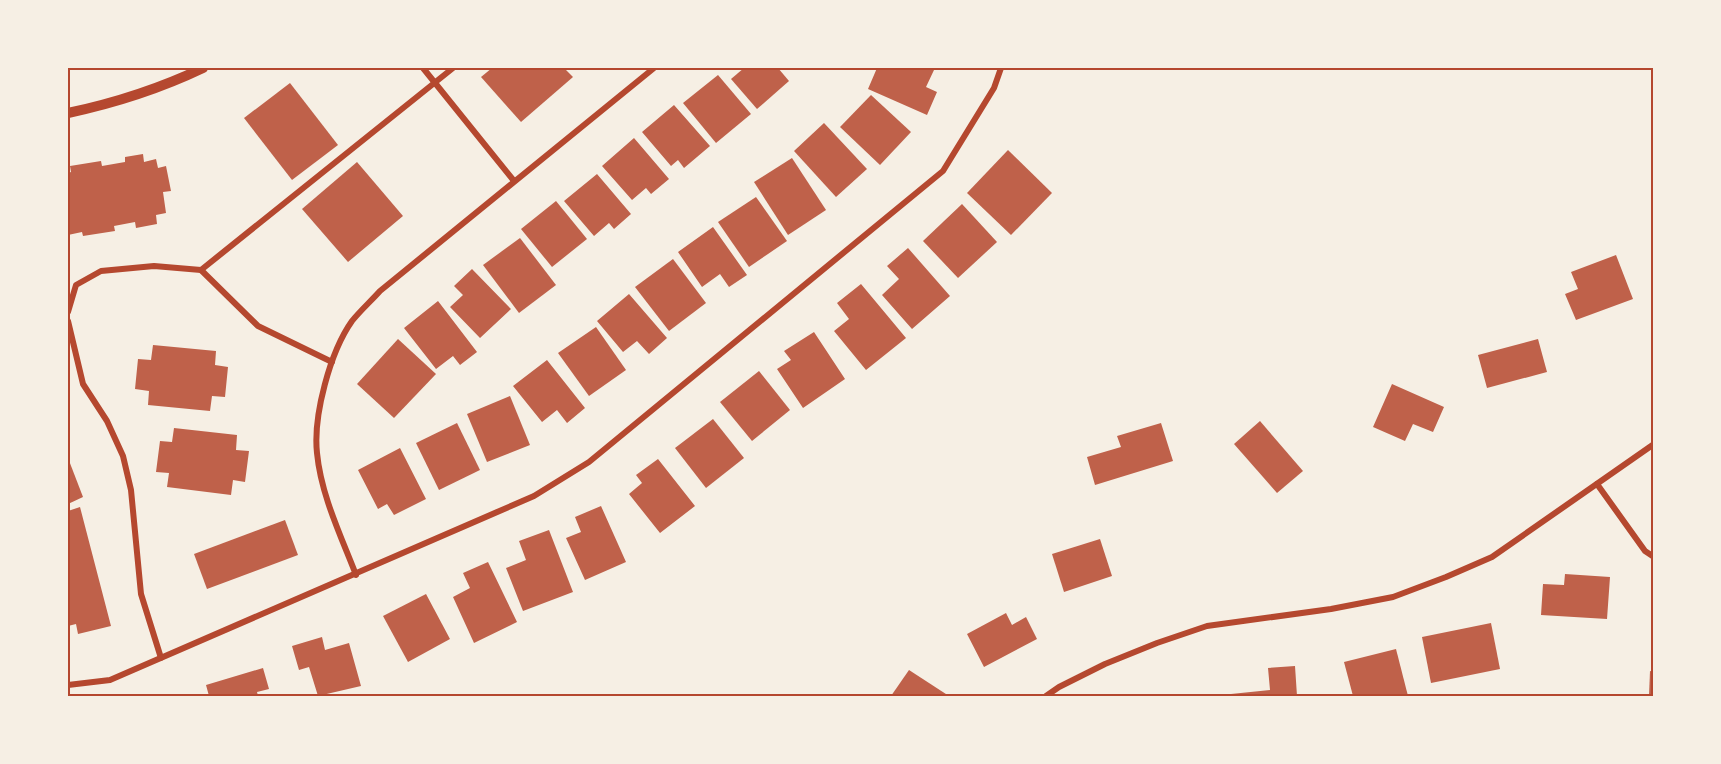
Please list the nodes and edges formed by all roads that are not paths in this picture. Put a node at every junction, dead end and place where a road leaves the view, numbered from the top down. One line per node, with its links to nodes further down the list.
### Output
1 (203, 68): 7 (street)
2 (423, 68): 6 (street)
3 (453, 68): 6 (street)
4 (654, 68): 8 (street)
5 (1001, 68): 16 (street)
6 (435, 82): 8 (street); 9 (street)
7 (68, 113)
8 (514, 181): 12 (street)
9 (201, 270): 10 (street); 12 (street)
10 (68, 312)
11 (68, 321): 17 (street)
12 (332, 362): 16 (street)
13 (1653, 444): 14 (street)
14 (1597, 484): 15 (street); 19 (street)
15 (1653, 557)
16 (356, 575): 17 (street)
17 (160, 658): 18 (street)
18 (68, 685)
19 (1046, 696)

